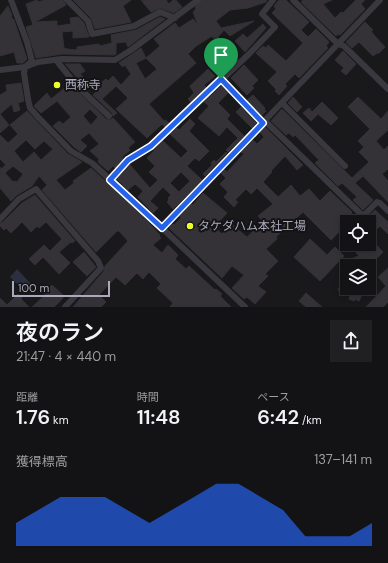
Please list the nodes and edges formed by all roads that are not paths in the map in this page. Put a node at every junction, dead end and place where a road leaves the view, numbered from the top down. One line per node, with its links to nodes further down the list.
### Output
1 (11, 0): 10 (street)
2 (67, 0): 7 (street)
3 (198, 0): 7 (street)
4 (273, 0): 12 (street)
5 (293, 0): 8 (street)
6 (380, 0): 8 (street)
7 (175, 18): 9 (street)
8 (338, 44): 13 (street); 14 (street)
9 (56, 60): 10 (street); 15 (street)
10 (25, 67): 11 (street); 18 (street)
11 (0, 70)
12 (221, 79): 16 (street); 18 (street)
13 (388, 89)
14 (282, 103): 16 (street); 17 (street)
15 (109, 116)
16 (264, 122): 20 (street); 23 (street)
17 (344, 166)
18 (110, 180): 23 (street)
19 (388, 200): 20 (street)
20 (383, 206): 21 (street)
21 (388, 211)
22 (0, 219): 24 (street)
23 (162, 228): 25 (street)
24 (65, 307)
25 (245, 307)

